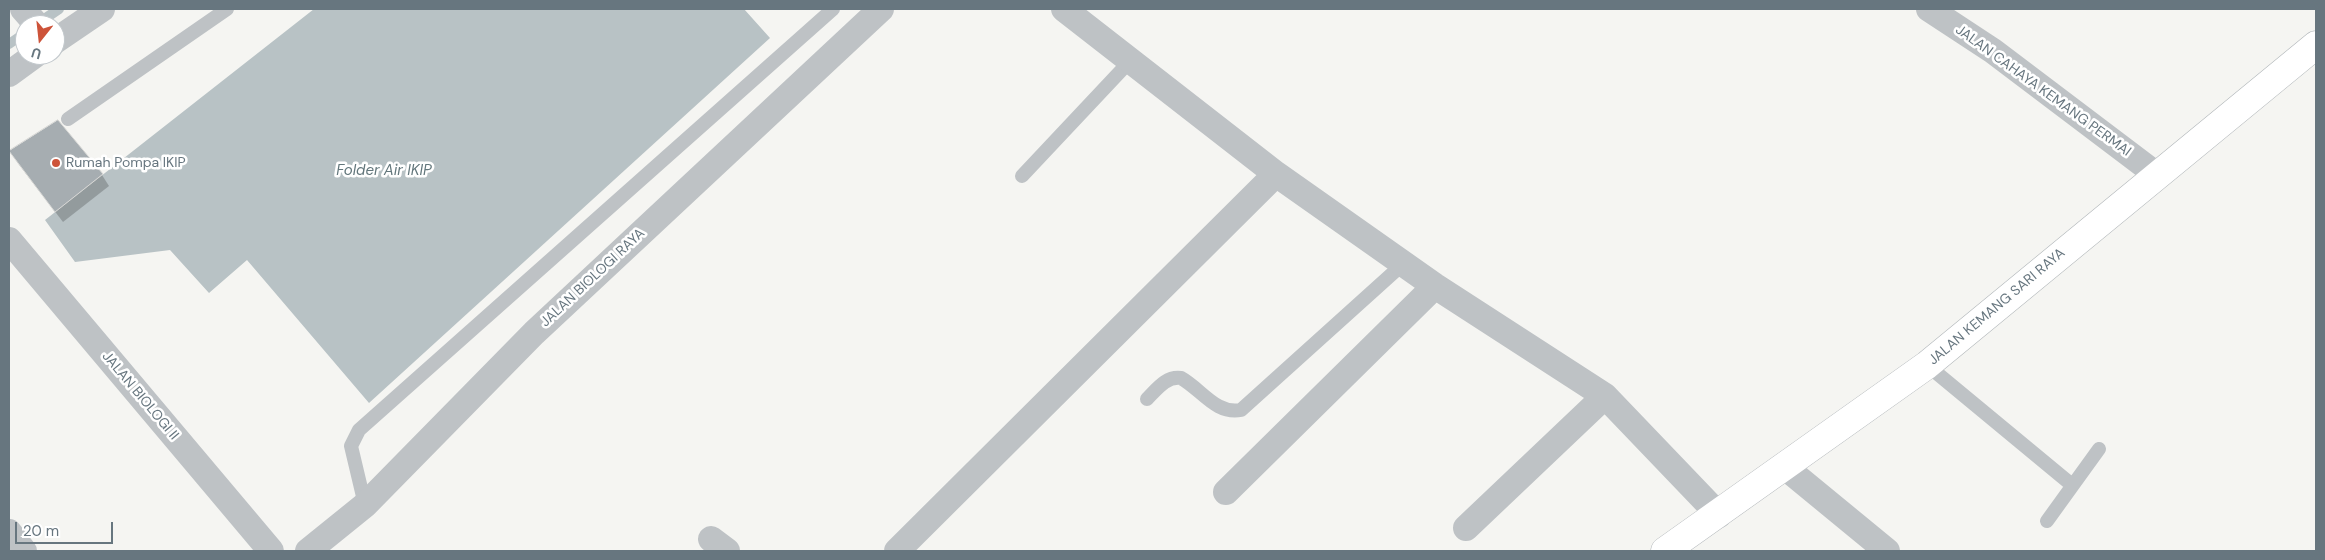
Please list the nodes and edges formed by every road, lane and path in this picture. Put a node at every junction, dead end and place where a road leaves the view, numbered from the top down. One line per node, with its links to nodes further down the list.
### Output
1 (102, 9): 7 (street)
2 (227, 9): 12 (lane)
3 (833, 9): 26 (lane)
4 (881, 9): 26 (street, JALAN BIOLOGI RAYA)
5 (1064, 9): 9 (street)
6 (1928, 9): 14 (street, JALAN CAHAYA KEMANG PERMAI)
7 (65, 33)
8 (2316, 45): 14 (main road, JALAN KEMANG SARI RAYA)
9 (1132, 59): 13 (street); 15 (lane)
10 (21, 65): 11 (street)
11 (9, 74)
12 (68, 119)
13 (1276, 174): 17 (street); 34 (street)
14 (2156, 175): 19 (main road, JALAN KEMANG SARI RAYA)
15 (1022, 176)
16 (9, 240): 32 (street, JALAN BIOLOGI II)
17 (1403, 264): 18 (street); 21 (lane)
18 (1435, 286): 20 (street); 25 (street)
19 (1927, 365): 23 (main road, JALAN KEMANG SARI RAYA); 24 (lane)
20 (1606, 396): 27 (street); 29 (street)
21 (1148, 398)
22 (2099, 449): 24 (lane)
23 (1786, 468): 27 (main road, JALAN KEMANG SARI RAYA); 36 (street)
24 (2072, 485): 28 (lane)
25 (1226, 492)
26 (365, 506): 33 (street, JALAN BIOLOGI RAYA)
27 (1719, 515): 35 (main road, JALAN KEMANG SARI RAYA)
28 (2047, 521)
29 (1466, 528)
30 (9, 532): 31 (street)
31 (24, 551)
32 (270, 551)
33 (308, 551)
34 (897, 551)
35 (1665, 551)
36 (1887, 551)

